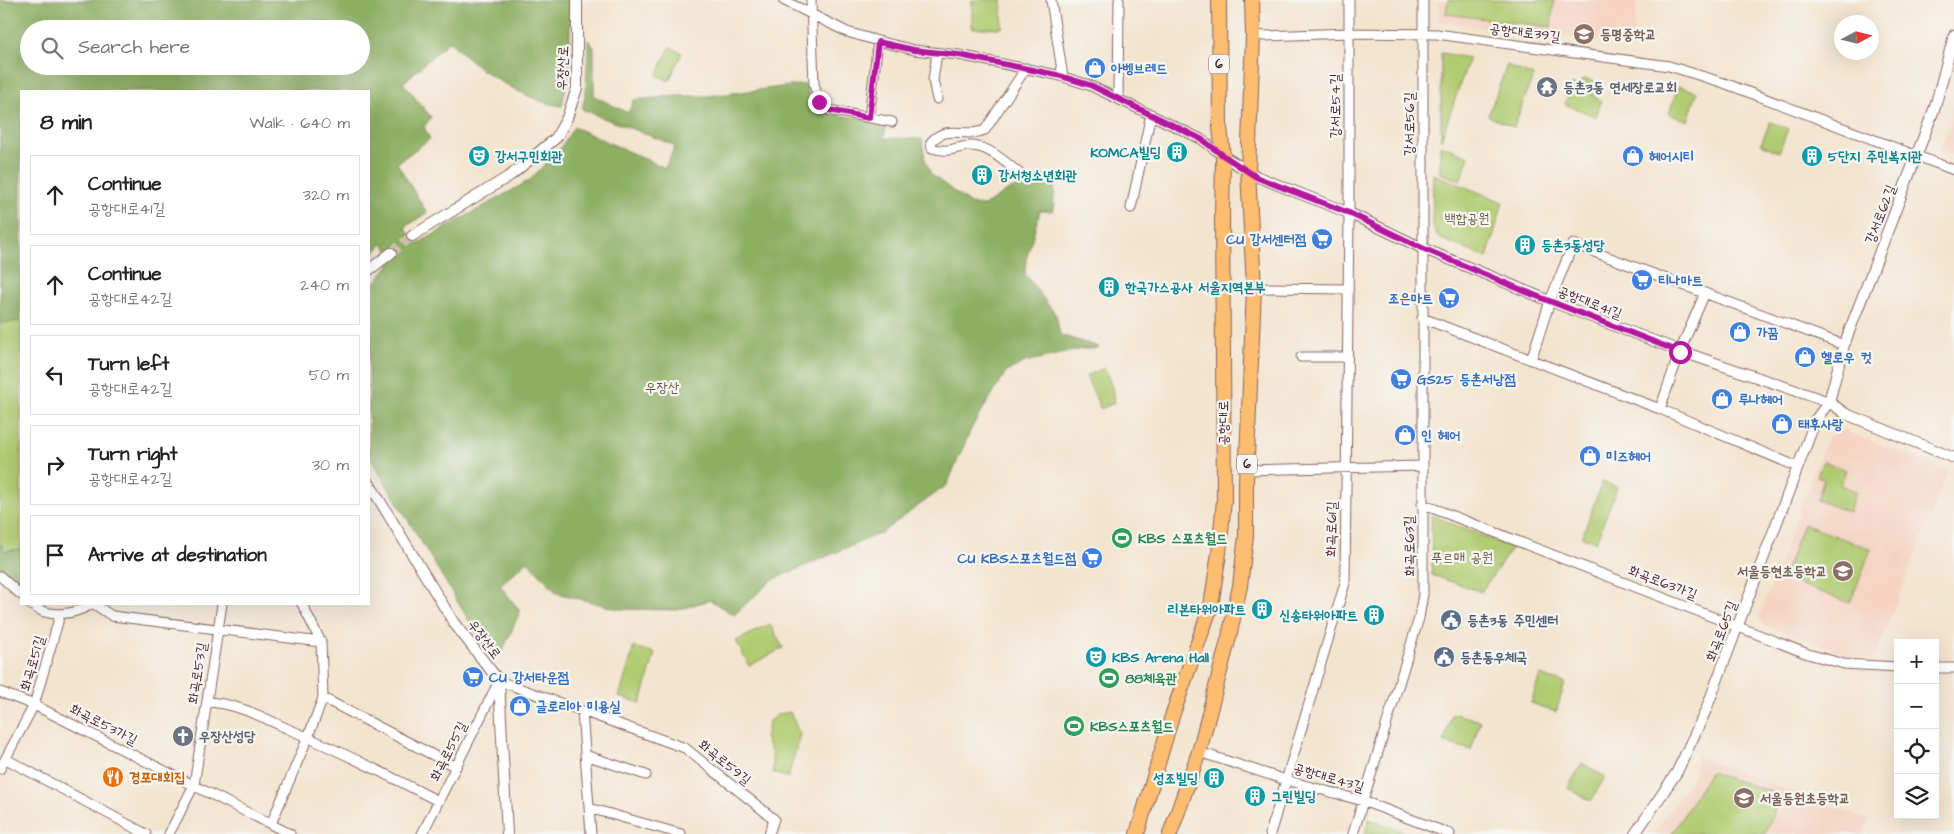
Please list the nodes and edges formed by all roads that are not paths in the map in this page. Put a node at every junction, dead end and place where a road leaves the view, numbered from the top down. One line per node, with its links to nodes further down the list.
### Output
1 (578, 0): 31 (street, 우장산로)
2 (783, 0): 10 (street)
3 (811, 0): 10 (street)
4 (1051, 0): 18 (street)
5 (1119, 0): 19 (street)
6 (1219, 0): 24 (main road, 공항대로 / 6)
7 (1252, 0): 13 (main road, 공항대로 / 6)
8 (1349, 0): 11 (street, 강서로54길)
9 (1423, 0): 12 (street, 강서로56길)
10 (811, 14): 15 (street); 22 (street)
11 (1349, 33): 12 (street, 공항대로39길); 13 (street, 공항대로39길); 30 (street, 강서로54길)
12 (1423, 34): 25 (street, 공항대로39길); 32 (street, 강서로56길)
13 (1253, 35): 27 (main road, 공항대로 / 6)
14 (1954, 35): 25 (street, 강서로62길)
15 (878, 42): 16 (street); 22 (street)
16 (937, 52): 17 (street); 20 (street)
17 (1026, 68): 18 (street); 28 (street)
18 (1063, 77): 19 (street)
19 (1118, 98): 21 (street)
20 (937, 99)
21 (1151, 114): 24 (street); 29 (street)
22 (869, 118): 23 (street)
23 (892, 122)
24 (1224, 156): 27 (street, 공항대로41길); 95 (main road, 공항대로 / 6)
25 (1916, 156): 26 (street, 공항대로39길); 40 (street, 강서로62길)
26 (1954, 170)
27 (1248, 171): 30 (street, 공항대로41길); 35 (main road, 공항대로 / 6)
28 (1019, 172)
29 (1131, 208)
30 (1349, 213): 32 (street, 공항대로41길); 36 (street, 화곡로61길)
31 (412, 236)
32 (1422, 248): 38 (street, 공항대로41길); 39 (street, 화곡로63길)
33 (391, 253): 34 (street)
34 (370, 269)
35 (1254, 288): 36 (street); 51 (main road, 공항대로 / 6)
36 (1348, 289): 43 (street, 화곡로61길)
37 (1705, 292): 38 (street); 40 (street); 41 (street)
38 (1550, 301): 41 (street, 공항대로41길); 44 (street)
39 (1422, 318): 44 (street); 48 (street, 화곡로63길)
40 (1844, 345): 45 (street, 강서로62길)
41 (1680, 352): 45 (street, 공항대로41길); 46 (street)
42 (1301, 357): 43 (street)
43 (1347, 357): 50 (street, 화곡로61길)
44 (1531, 360): 46 (street)
45 (1829, 402): 47 (street, 공항대로41길); 49 (street, 화곡로65길)
46 (1660, 409): 49 (street)
47 (1954, 458)
48 (1422, 466): 50 (street); 53 (street, 화곡로63길)
49 (1798, 467): 62 (street, 화곡로65길)
50 (1346, 468): 51 (street); 81 (street, 화곡로61길)
51 (1246, 470): 75 (main road, 공항대로 / 6)
52 (370, 485): 68 (street, 우장산로)
53 (1422, 504): 62 (street, 화곡로63가길); 84 (street, 화곡로63길)
54 (0, 576): 55 (street)
55 (20, 594)
56 (33, 605): 61 (street)
57 (91, 605): 61 (street)
58 (95, 605): 63 (street)
59 (222, 605): 63 (street, 화곡로53길)
60 (302, 605): 64 (street)
61 (59, 615): 72 (street, 화곡로51길)
62 (1738, 626): 65 (street, 화곡로63가길); 100 (street, 화곡로65길)
63 (218, 630): 64 (street, 화곡로53길); 71 (street, 화곡로53길)
64 (321, 642): 70 (street)
65 (1894, 667)
66 (1939, 668): 67 (street)
67 (1954, 668)
68 (499, 681): 73 (street, 화곡로59길); 78 (street, 화곡로55길); 91 (street)
69 (0, 692): 72 (street, 화곡로53가길)
70 (323, 698): 74 (street); 78 (street)
71 (207, 702): 74 (street); 82 (street, 화곡로53길)
72 (34, 705): 77 (street, 화곡로51길); 82 (street, 화곡로53가길)
73 (582, 711): 76 (street); 94 (street, 화곡로59길)
74 (308, 737): 83 (street); 86 (street)
75 (1199, 752): 81 (street, 공항대로43길); 96 (main road, 공항대로 / 6)
76 (585, 755): 80 (street); 85 (street)
77 (6, 759): 79 (street, 화곡로51길); 87 (street)
78 (456, 767): 83 (street, 화곡로55길)
79 (0, 769)
80 (646, 775)
81 (1286, 780): 84 (street, 공항대로43길); 97 (street, 화곡로61길)
82 (194, 785): 86 (street, 화곡로53가길); 88 (street, 화곡로53길)
83 (438, 801): 90 (street, 화곡로55길)
84 (1363, 801): 98 (street, 화곡로63길); 99 (street, 공항대로43길)
85 (589, 808): 92 (street); 93 (street)
86 (270, 824): 89 (street, 화곡로53가길)
87 (146, 834)
88 (169, 834)
89 (290, 834)
90 (422, 834)
91 (506, 834)
92 (591, 834)
93 (681, 834)
94 (769, 834)
95 (1137, 834)
96 (1170, 834)
97 (1270, 834)
98 (1353, 834)
99 (1450, 834)
100 (1635, 834)

